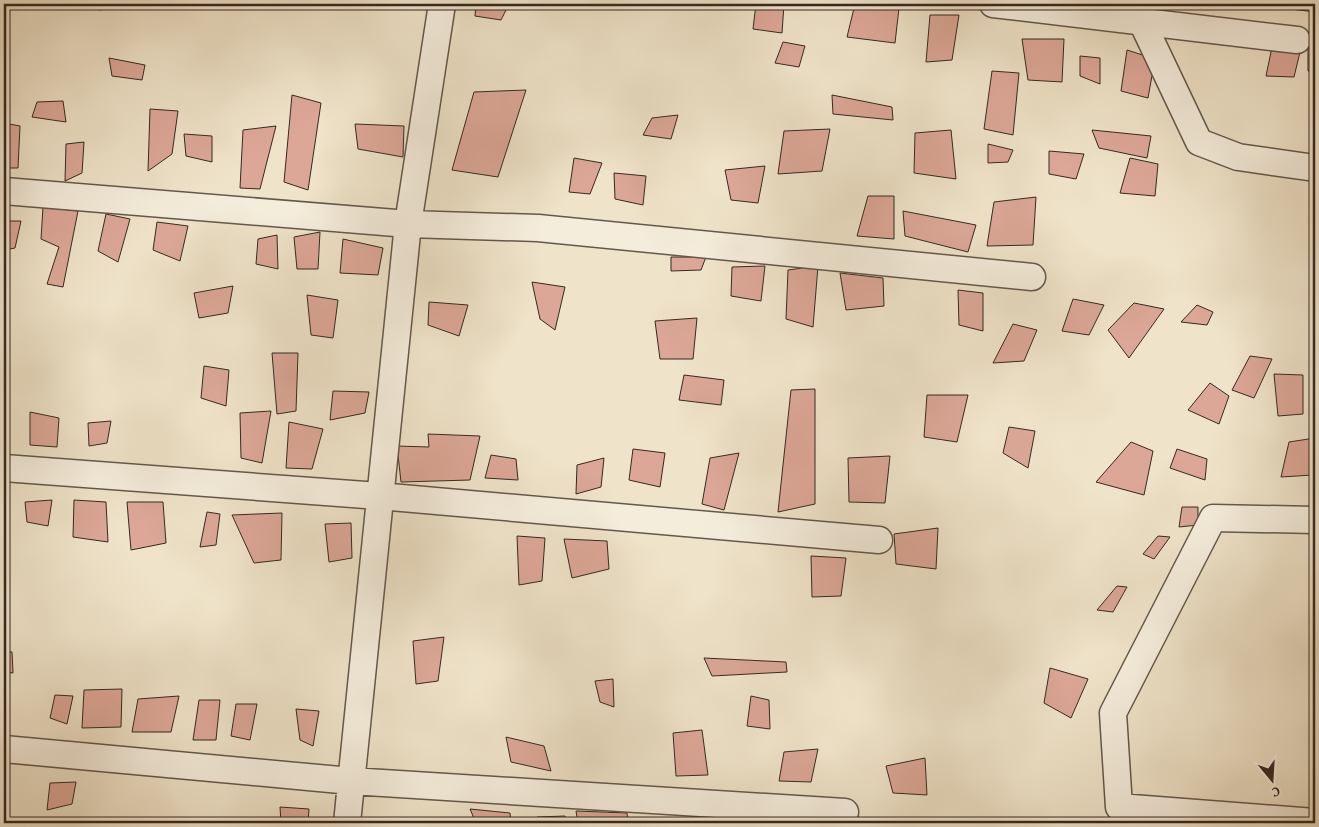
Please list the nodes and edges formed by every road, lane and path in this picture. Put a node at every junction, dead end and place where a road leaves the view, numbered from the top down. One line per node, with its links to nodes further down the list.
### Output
1 (442, 4): 7 (street)
2 (993, 4): 3 (street)
3 (1142, 22): 4 (street); 5 (street)
4 (1297, 40)
5 (1315, 168)
6 (4, 191): 7 (street)
7 (408, 224): 8 (street); 10 (street)
8 (1032, 277)
9 (4, 468): 10 (street)
10 (379, 496): 12 (street); 14 (street)
11 (1315, 520): 16 (street)
12 (879, 540)
13 (4, 749): 14 (street)
14 (351, 781): 15 (street); 17 (street)
15 (846, 812)
16 (1315, 822)
17 (347, 823)

